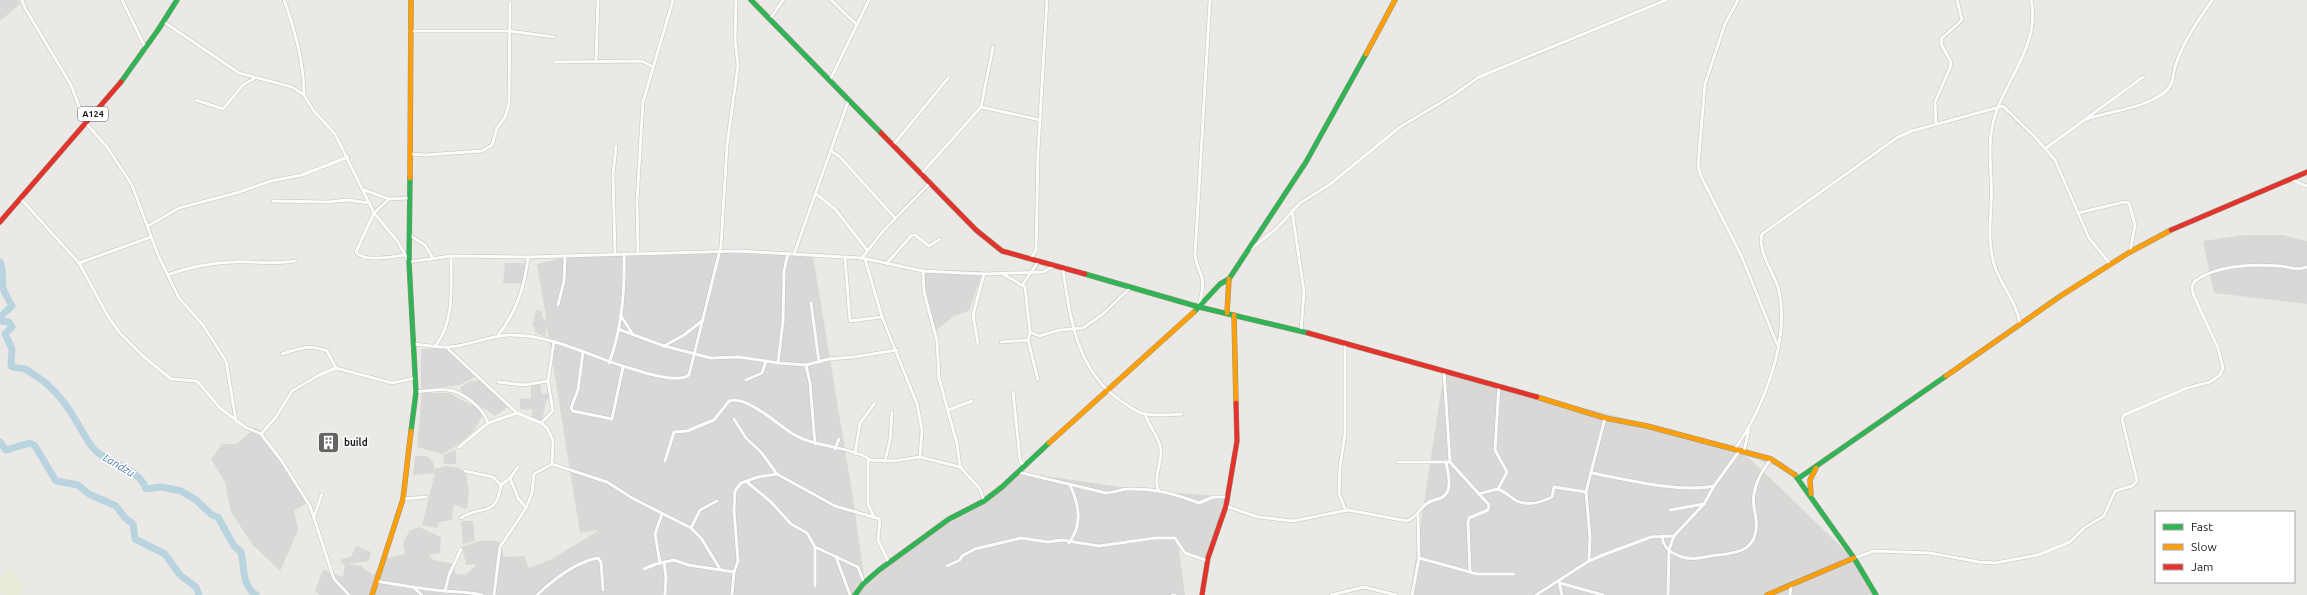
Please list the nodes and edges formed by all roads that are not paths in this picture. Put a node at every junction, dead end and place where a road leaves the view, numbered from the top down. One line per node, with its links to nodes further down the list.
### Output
1 (22, 0): 44 (street)
2 (122, 0): 29 (street)
3 (177, 0): 23 (main road, A124)
4 (284, 0): 37 (street)
5 (410, 0): 25 (main road)
6 (598, 0): 30 (street)
7 (673, 0): 32 (street)
8 (736, 0): 75 (street)
9 (750, 0): 22 (main road)
10 (783, 0): 22 (street)
11 (831, 0): 24 (street)
12 (869, 0): 24 (street)
13 (1047, 0): 43 (street)
14 (1210, 0): 109 (street)
15 (1395, 0): 73 (main road)
16 (1666, 0): 64 (street)
17 (1738, 0): 128 (street)
18 (1957, 0): 45 (street)
19 (2031, 0): 40 (street)
20 (2212, 0): 42 (street)
21 (510, 3): 26 (street)
22 (770, 19): 36 (main road)
23 (164, 22): 29 (main road, A124); 35 (street)
24 (857, 25): 36 (street)
25 (410, 31): 26 (street); 50 (main road)
26 (509, 31): 27 (street); 50 (street)
27 (554, 37)
28 (993, 47): 41 (street)
29 (146, 49): 44 (main road, A124)
30 (596, 61): 31 (street); 32 (street)
31 (555, 62)
32 (652, 67): 79 (street)
33 (949, 77): 46 (street)
34 (2144, 77): 42 (street)
35 (255, 78): 37 (street); 39 (street)
36 (830, 80): 38 (main road)
37 (304, 95): 51 (street)
38 (849, 99): 46 (main road); 49 (street)
39 (196, 100)
40 (1998, 106): 45 (street); 48 (street); 115 (street)
41 (981, 107): 43 (street); 53 (street)
42 (2087, 119): 48 (street)
43 (1040, 120): 89 (street)
44 (85, 122): 59 (main road, A124); 69 (street)
45 (1936, 124): 128 (street)
46 (893, 145): 53 (main road)
47 (616, 146): 77 (street)
48 (2046, 148): 66 (street)
49 (831, 151): 58 (street); 67 (street)
50 (411, 154): 60 (main road)
51 (348, 157): 57 (street); 69 (street)
52 (2307, 172): 54 (main road)
53 (921, 174): 55 (main road)
54 (2290, 179): 56 (street); 76 (main road)
55 (930, 184): 67 (street); 89 (main road)
56 (2307, 186)
57 (364, 190): 61 (street); 63 (street)
58 (816, 194): 74 (street); 82 (street)
59 (20, 198): 68 (main road, A124); 93 (street)
60 (409, 198): 61 (street); 70 (main road)
61 (389, 199): 65 (street)
62 (273, 201): 63 (street)
63 (370, 203): 65 (street)
64 (1292, 211): 73 (street); 118 (street)
65 (374, 212): 81 (street); 81 (street)
66 (2078, 212): 76 (street); 95 (street)
67 (895, 218): 74 (street)
68 (0, 222)
69 (148, 226): 71 (street)
70 (409, 234): 86 (street); 91 (main road)
71 (151, 238): 93 (street); 103 (street)
72 (940, 239): 94 (street)
73 (1251, 249): 104 (main road)
74 (867, 250): 88 (street)
75 (720, 252): 79 (street); 80 (street); 114 (street)
76 (2130, 252): 95 (main road)
77 (615, 253): 78 (street); 84 (street)
78 (624, 253): 79 (street); 111 (street)
79 (638, 253)
80 (788, 253): 82 (street); 139 (street)
81 (405, 254): 91 (street)
82 (794, 254): 87 (street)
83 (452, 256): 85 (street); 86 (street); 129 (street)
84 (565, 256): 85 (street); 108 (street)
85 (528, 257): 121 (street)
86 (433, 258): 91 (street)
87 (844, 258): 88 (street); 113 (street)
88 (863, 259): 94 (street); 113 (street)
89 (1030, 260): 92 (main road)
90 (294, 261): 103 (street)
91 (409, 262): 125 (main road)
92 (1038, 262): 96 (main road); 100 (street)
93 (79, 263): 162 (street)
94 (887, 264): 99 (street)
95 (2111, 265): 115 (main road)
96 (1054, 266): 98 (main road); 100 (street)
97 (2307, 267): 225 (street)
98 (1063, 269): 106 (main road); 116 (street)
99 (923, 271): 101 (street); 155 (street)
100 (1031, 273): 102 (street); 105 (street)
101 (984, 274): 102 (street); 126 (street)
102 (1003, 274): 105 (street)
103 (168, 275): 162 (street)
104 (1229, 279): 109 (main road); 110 (main road)
105 (1023, 284): 119 (street)
106 (1130, 288): 109 (main road); 116 (street)
107 (812, 302): 138 (street)
108 (558, 305)
109 (1199, 307): 110 (main road); 150 (main road)
110 (1227, 313): 112 (main road)
111 (620, 314): 117 (street); 120 (street)
112 (1234, 316): 118 (main road); 202 (main road)
113 (882, 317): 132 (street)
114 (702, 321): 130 (street); 135 (street)
115 (2020, 326): 183 (main road)
116 (1073, 328): 119 (street); 150 (street)
117 (618, 329): 120 (street); 136 (street)
118 (1300, 331): 127 (main road)
119 (1030, 332): 122 (street)
120 (632, 333): 130 (street)
121 (498, 336): 123 (street); 131 (street)
122 (1028, 340): 124 (street); 146 (street)
123 (554, 341): 133 (street); 147 (street)
124 (1001, 342)
125 (415, 344): 129 (street); 144 (main road)
126 (978, 344)
127 (1345, 344): 143 (main road); 210 (street)
128 (1777, 344): 165 (street)
129 (436, 346): 131 (street)
130 (664, 346): 135 (street)
131 (446, 347): 157 (street)
132 (897, 350): 138 (street); 173 (street)
133 (583, 352): 136 (street); 141 (street)
134 (282, 354): 142 (street)
135 (695, 354): 137 (street); 141 (street)
136 (609, 362): 141 (street)
137 (766, 362): 139 (street); 145 (street)
138 (819, 362): 140 (street)
139 (778, 364): 140 (street)
140 (806, 365): 168 (street)
141 (623, 367)
142 (336, 368): 144 (street); 166 (street)
143 (1444, 371): 149 (main road); 179 (street)
144 (416, 378): 151 (main road)
145 (746, 380)
146 (1038, 380)
147 (548, 381): 148 (street); 164 (street)
148 (498, 382)
149 (1499, 385): 160 (main road); 195 (street)
150 (1106, 390): 158 (street); 181 (main road)
151 (416, 392): 163 (street); 203 (main road)
152 (1013, 392): 181 (street)
153 (972, 401): 155 (street)
154 (875, 403): 172 (street)
155 (948, 410): 182 (street)
156 (892, 412): 177 (street)
157 (517, 413): 163 (street); 164 (street)
158 (1145, 414): 159 (street); 196 (street)
159 (1182, 414)
160 (1605, 418): 171 (main road); 187 (street)
161 (734, 419): 188 (street)
162 (236, 421): 166 (street)
163 (488, 423): 169 (street)
164 (541, 423): 180 (street)
165 (1749, 429): 171 (street); 171 (street)
166 (261, 434): 213 (street)
167 (838, 439): 170 (street)
168 (815, 444): 170 (street); 176 (street)
169 (459, 447)
170 (834, 449): 172 (street)
171 (1740, 450): 174 (main road); 194 (street)
172 (855, 454): 175 (street)
173 (920, 457): 177 (street); 182 (street)
174 (1771, 459): 190 (main road); 222 (street)
175 (869, 460): 177 (street); 214 (street)
176 (665, 461)
177 (885, 462)
178 (1398, 462): 179 (street)
179 (1448, 462): 199 (street); 212 (street)
180 (552, 464): 208 (street); 211 (street)
181 (1026, 465): 186 (main road)
182 (960, 466): 205 (street)
183 (1817, 466): 190 (main road); 200 (main road)
184 (518, 467): 189 (street)
185 (465, 471): 192 (street)
186 (1018, 472): 193 (street); 205 (main road)
187 (1592, 473): 194 (street); 197 (street)
188 (778, 474): 191 (street); 214 (street)
189 (510, 478): 192 (street); 208 (street)
190 (1799, 478): 200 (main road)
191 (747, 482): 220 (street); 233 (street)
192 (501, 485): 215 (street)
193 (1070, 485): 196 (street); 219 (street)
194 (1714, 486): 206 (street)
195 (1498, 488): 197 (street); 199 (street)
196 (1159, 491): 202 (street)
197 (1586, 492): 227 (street)
198 (322, 494): 213 (street)
199 (1478, 494): 234 (street)
200 (1811, 495): 225 (main road)
201 (426, 497): 203 (street)
202 (1227, 497): 207 (main road)
203 (403, 499): 236 (main road)
204 (717, 501): 216 (street)
205 (984, 501): 229 (main road)
206 (1704, 504): 209 (street); 218 (street)
207 (1226, 506): 210 (street); 226 (main road)
208 (526, 508): 248 (street)
209 (1670, 510)
210 (1346, 511): 212 (street)
211 (662, 514): 216 (street); 228 (street)
212 (1418, 514): 224 (street)
213 (314, 517): 244 (street)
214 (874, 517): 229 (street)
215 (461, 518)
216 (691, 528): 232 (street)
217 (1662, 536): 218 (street); 222 (street); 227 (street)
218 (1674, 536): 222 (street)
219 (1069, 543): 226 (street); 230 (street)
220 (815, 547): 223 (street); 240 (street)
221 (461, 549): 243 (street)
222 (1669, 550): 261 (street)
223 (836, 557): 238 (street); 252 (street)
224 (1419, 558): 234 (street); 257 (street)
225 (1854, 558): 241 (main road); 264 (main road)
226 (1208, 561): 254 (main road)
227 (1589, 561): 237 (street)
228 (662, 562): 231 (street); 232 (street); 250 (street)
229 (889, 563): 238 (main road)
230 (947, 566)
231 (644, 569)
232 (720, 569): 233 (street)
233 (734, 572): 251 (street)
234 (1470, 572): 235 (street)
235 (1514, 574)
236 (376, 581): 239 (street); 245 (main road)
237 (1559, 582): 258 (street); 259 (street); 260 (street)
238 (864, 583): 253 (main road)
239 (412, 586): 243 (street); 246 (street)
240 (816, 586)
241 (1791, 586): 262 (main road); 263 (street)
242 (603, 590): 249 (street)
243 (445, 591): 247 (street)
244 (349, 595)
245 (372, 595)
246 (422, 595)
247 (482, 595)
248 (494, 595)
249 (537, 595)
250 (665, 595)
251 (732, 595)
252 (850, 595)
253 (855, 595)
254 (1202, 595)
255 (1331, 595): 256 (street)
256 (1396, 595)
257 (1412, 595)
258 (1536, 595)
259 (1562, 595)
260 (1603, 595)
261 (1668, 595)
262 (1767, 595)
263 (1790, 595)
264 (1876, 595)

